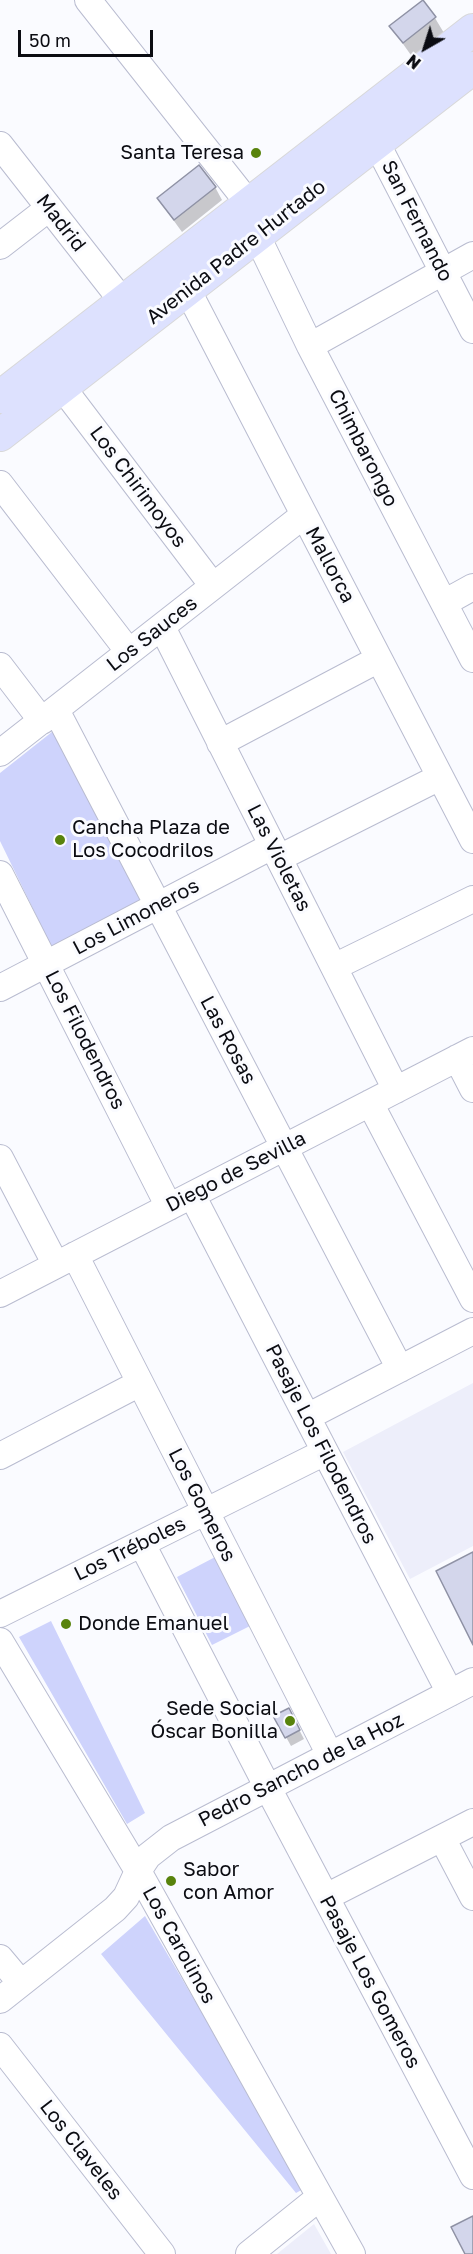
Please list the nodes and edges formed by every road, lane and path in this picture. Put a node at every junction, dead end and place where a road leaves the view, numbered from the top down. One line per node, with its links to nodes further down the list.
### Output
1 (88, 0): 6 (street)
2 (473, 30): 6 (main road, Avenida Padre Hurtado)
3 (473, 68): 4 (main road, Avenida Padre Hurtado)
4 (377, 144): 8 (main road, Avenida Padre Hurtado); 11 (street, San Fernando)
5 (0, 145): 7 (street, Madrid)
6 (250, 205): 13 (main road, Avenida Padre Hurtado)
7 (49, 208): 9 (street); 13 (street, Madrid)
8 (257, 236): 12 (main road, Avenida Padre Hurtado); 15 (street, Chimbarongo)
9 (0, 246)
10 (473, 255): 11 (street)
11 (443, 272): 14 (street, San Fernando); 15 (street)
12 (187, 290): 16 (main road, Avenida Padre Hurtado); 20 (street, Mallorca)
13 (123, 302): 17 (main road, Avenida Padre Hurtado)
14 (473, 330)
15 (310, 346): 23 (street, Chimbarongo)
16 (62, 387): 18 (main road, Avenida Padre Hurtado); 21 (street, Los Chirimoyos)
17 (0, 397)
18 (0, 435)
19 (0, 484): 25 (street)
20 (304, 515): 21 (street, Los Sauces); 26 (street, Mallorca)
21 (213, 586): 24 (street, Los Sauces)
22 (473, 587): 23 (street)
23 (444, 603): 27 (street, Chimbarongo)
24 (162, 627): 25 (street, Los Sauces); 30 (street, Las Violetas)
25 (129, 652): 29 (street, Los Sauces)
26 (379, 659): 30 (street); 32 (street, Mallorca)
27 (473, 659)
28 (0, 666): 29 (street, Las Rosas)
29 (49, 715): 31 (street, Los Sauces); 37 (street, Las Rosas)
30 (220, 743): 34 (street, Las Violetas)
31 (0, 753)
32 (440, 777): 33 (street, Mallorca); 34 (street, Los Limoneros)
33 (473, 840)
34 (276, 852): 37 (street, Los Limoneros); 39 (street, Las Violetas)
35 (0, 874): 38 (street, Los Filodendros)
36 (473, 899): 39 (street)
37 (158, 906): 38 (street, Los Limoneros); 45 (street, Las Rosas)
38 (46, 964): 40 (street, Los Limoneros); 48 (street, Los Filodendros)
39 (334, 967): 43 (street, Las Violetas)
40 (0, 988)
41 (465, 1054): 42 (street); 43 (street, Diego de Sevilla)
42 (473, 1089)
43 (396, 1090): 44 (street, Diego de Sevilla)
44 (370, 1103): 45 (street, Diego de Sevilla); 51 (street)
45 (284, 1148): 47 (street, Diego de Sevilla); 53 (street, Las Rosas)
46 (0, 1158): 49 (street, Los Gomeros)
47 (192, 1195): 48 (street, Diego de Sevilla); 55 (street, Pasaje Los Filodendros)
48 (169, 1207): 49 (street, Diego de Sevilla)
49 (66, 1260): 50 (street, Diego de Sevilla); 54 (street, Los Gomeros)
50 (0, 1294)
51 (473, 1299)
52 (473, 1331): 53 (street)
53 (400, 1369): 55 (street)
54 (140, 1383): 57 (street); 58 (street, Los Gomeros)
55 (307, 1417): 56 (street, Pasaje Los Filodendros)
56 (325, 1452): 58 (street, Los Tréboles); 63 (street, Pasaje Los Filodendros)
57 (0, 1456)
58 (206, 1512): 59 (street, Los Tréboles); 64 (street, Los Gomeros)
59 (142, 1544): 60 (street, Los Tréboles); 65 (street)
60 (0, 1614)
61 (0, 1641): 68 (street, Los Carolinos)
62 (473, 1681): 63 (street, Pedro Sancho de la Hoz)
63 (450, 1693): 64 (street, Pedro Sancho de la Hoz)
64 (330, 1755): 65 (street, Pedro Sancho de la Hoz)
65 (268, 1788): 68 (street, Pedro Sancho de la Hoz); 69 (street, Pasaje Los Gomeros)
66 (473, 1822): 67 (street)
67 (442, 1838): 69 (street); 70 (street)
68 (138, 1871): 72 (street, Pedro Sancho de la Hoz); 77 (street, Los Carolinos)
69 (326, 1897): 75 (street, Pasaje Los Gomeros)
70 (473, 1897)
71 (0, 1958): 72 (street)
72 (21, 1983): 73 (street, Pedro Sancho de la Hoz)
73 (0, 2000)
74 (0, 2046): 78 (street, Los Claveles)
75 (465, 2144): 76 (street, Pasaje Los Gomeros)
76 (473, 2176)
77 (320, 2197): 79 (street); 80 (street, Los Carolinos)
78 (162, 2254)
79 (249, 2254)
80 (352, 2254)

